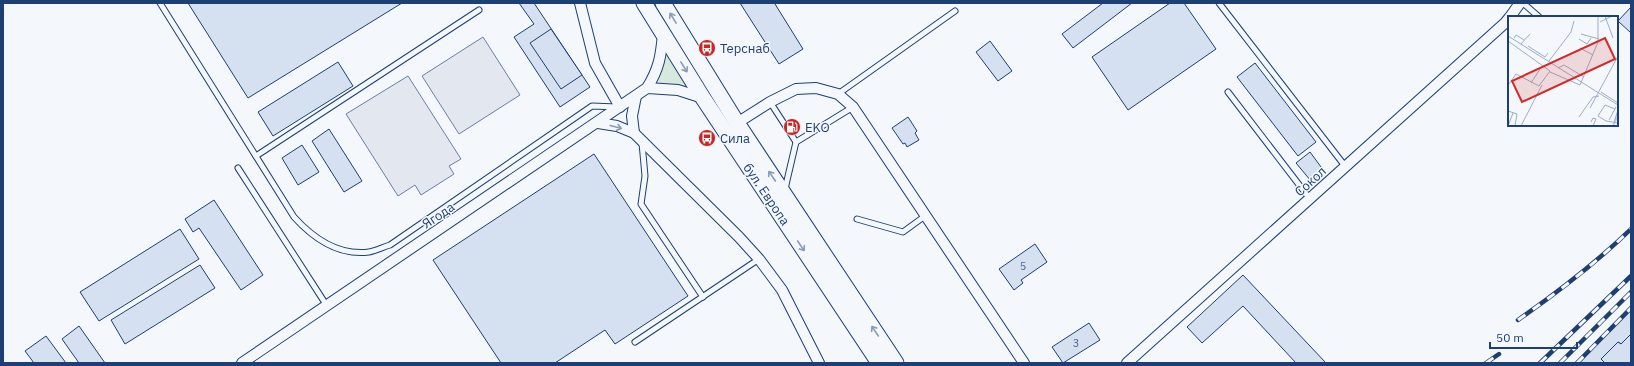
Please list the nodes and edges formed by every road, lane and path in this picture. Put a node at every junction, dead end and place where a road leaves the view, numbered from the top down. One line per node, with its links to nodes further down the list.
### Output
1 (160, 3): 27 (lane)
2 (580, 3): 20 (street)
3 (644, 3): 13 (main road, бул. Европа)
4 (663, 3): 23 (main road, бул. Европа, one-way to 4)
5 (1219, 3): 28 (lane)
6 (1520, 3): 10 (street, Сокол)
7 (1523, 3): 11 (lane)
8 (479, 10): 27 (lane)
9 (955, 11): 16 (lane)
10 (1510, 16)
11 (1537, 16)
12 (1508, 18): 28 (street, Сокол)
13 (663, 34): 14 (street); 18 (main road, бул. Европа, one-way to 18)
14 (648, 88): 17 (street, Ягода); 18 (street)
15 (1228, 92): 31 (lane)
16 (838, 94): 19 (street); 21 (street)
17 (636, 96): 20 (street, Ягода); 24 (street)
18 (703, 98): 40 (main road, бул. Европа, one-way to 40)
19 (770, 102): 23 (street); 26 (lane)
20 (620, 107): 22 (street, Ягода); 27 (lane)
21 (853, 107): 26 (lane); 32 (street)
22 (598, 123): 24 (street, one-way to 24); 36 (street, Ягода)
23 (737, 123): 30 (main road, бул. Европа, one-way to 23)
24 (634, 133): 25 (street)
25 (642, 141): 34 (street); 35 (lane)
26 (796, 142): 30 (lane)
27 (256, 156)
28 (1346, 166): 31 (street, Сокол)
29 (238, 168): 36 (lane)
30 (784, 193): 41 (main road, бул. Европа, one-way to 30)
31 (1310, 199): 43 (street, Сокол)
32 (925, 216): 33 (lane); 42 (street)
33 (857, 219)
34 (759, 259): 35 (lane); 39 (street)
35 (703, 296): 37 (lane)
36 (327, 306): 38 (street, Ягода)
37 (635, 342)
38 (242, 363)
39 (819, 363)
40 (879, 363)
41 (896, 363)
42 (1024, 363)
43 (1127, 363)

